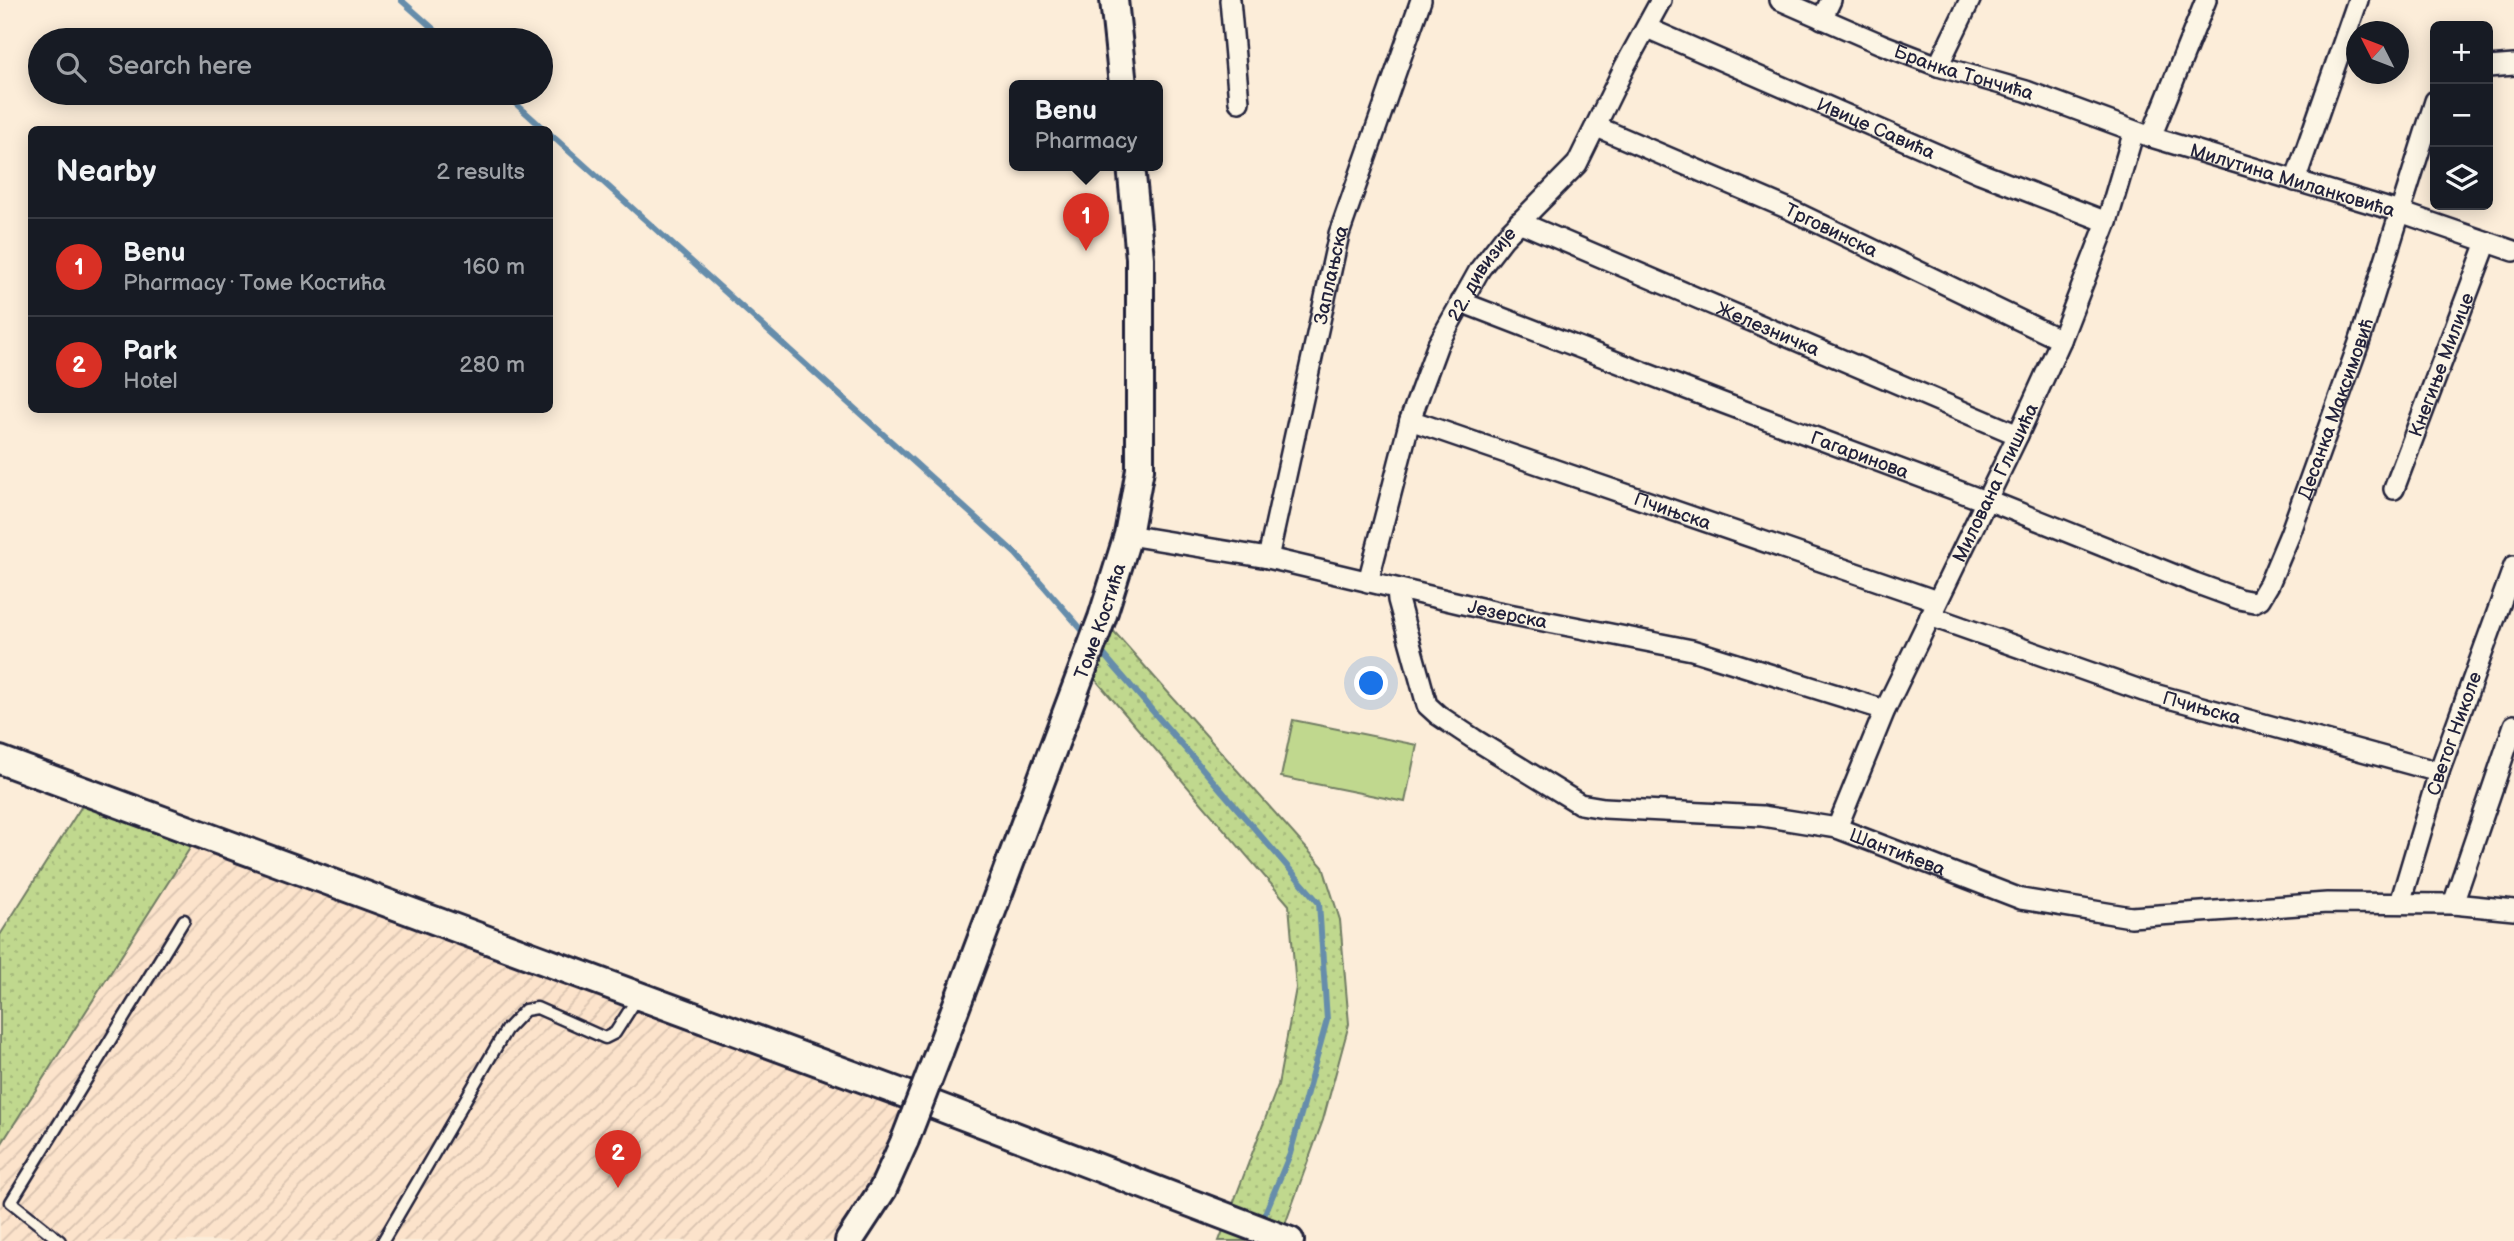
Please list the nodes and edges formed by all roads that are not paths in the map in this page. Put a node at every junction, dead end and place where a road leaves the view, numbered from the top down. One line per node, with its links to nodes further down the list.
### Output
1 (1114, 0): 15 (main road)
2 (1230, 0): 16 (street)
3 (1421, 0): 34 (street, Заплањска)
4 (1661, 0): 11 (street, 22. дивизије)
5 (1780, 0): 10 (street, Бранка Тончића)
6 (1830, 0): 10 (street)
7 (1970, 0): 13 (street)
8 (2206, 0): 19 (street, Милована Глишића)
9 (2358, 0): 21 (street)
10 (1822, 19): 13 (street, Бранка Тончића)
11 (1647, 28): 18 (street, 22. дивизије); 24 (street, Ивице Савића)
12 (2514, 65): 14 (street)
13 (1938, 66): 19 (street, Бранка Тончића)
14 (2493, 67)
15 (1122, 80)
16 (1238, 102)
17 (2430, 116): 22 (street, Десанка Максимовић)
18 (1597, 127): 23 (street, 22. дивизије); 28 (street, Трговинска)
19 (2143, 134): 21 (street, Милутина Миланковића); 24 (street, Милована Глишића)
20 (1132, 171): 33 (main road, Томе Костића)
21 (2295, 181): 22 (street, Милутина Миланковића)
22 (2400, 212): 25 (street, Милутина Миланковића); 38 (street, Десанка Максимовић)
23 (1519, 222): 27 (street, 22. дивизије); 30 (street, Железничка)
24 (2107, 222): 28 (street, Милована Глишића)
25 (2487, 242): 26 (street, Милутина Миланковића); 31 (street, Кнегиње Милице)
26 (2514, 251)
27 (1461, 302): 29 (street, 22. дивизије); 32 (street, Гагаринова)
28 (2061, 340): 30 (street, Милована Глишића)
29 (1410, 420): 36 (street, 22. дивизије); 39 (street, Пчињска)
30 (2018, 435): 32 (street, Милована Глишића)
31 (2394, 489)
32 (1985, 501): 38 (street, Гагаринова); 39 (street, Милована Глишића)
33 (1128, 535): 34 (street, Језерска); 53 (main road, Томе Костића, bridge)
34 (1268, 558): 36 (street, Језерска)
35 (2514, 566): 43 (street, Светог Николе)
36 (1368, 582): 37 (street, Језерска)
37 (1397, 589): 40 (street, Језерска); 44 (street, Шантићева)
38 (2260, 599)
39 (1934, 608): 40 (street, Милована Глишића); 43 (street, Пчињска)
40 (1885, 710): 44 (street, Милована Глишића)
41 (2514, 725): 46 (street)
42 (0, 760): 49 (main road)
43 (2439, 772): 45 (street, Светог Николе)
44 (1837, 828): 45 (street, Шантићева)
45 (2400, 903): 46 (street, Шантићева)
46 (2453, 904): 47 (street, Шантићева)
47 (2514, 910)
48 (184, 920): 51 (lane)
49 (638, 996): 50 (main road); 52 (lane)
50 (1285, 1239)
51 (60, 1241)
52 (383, 1241)
53 (849, 1241)

